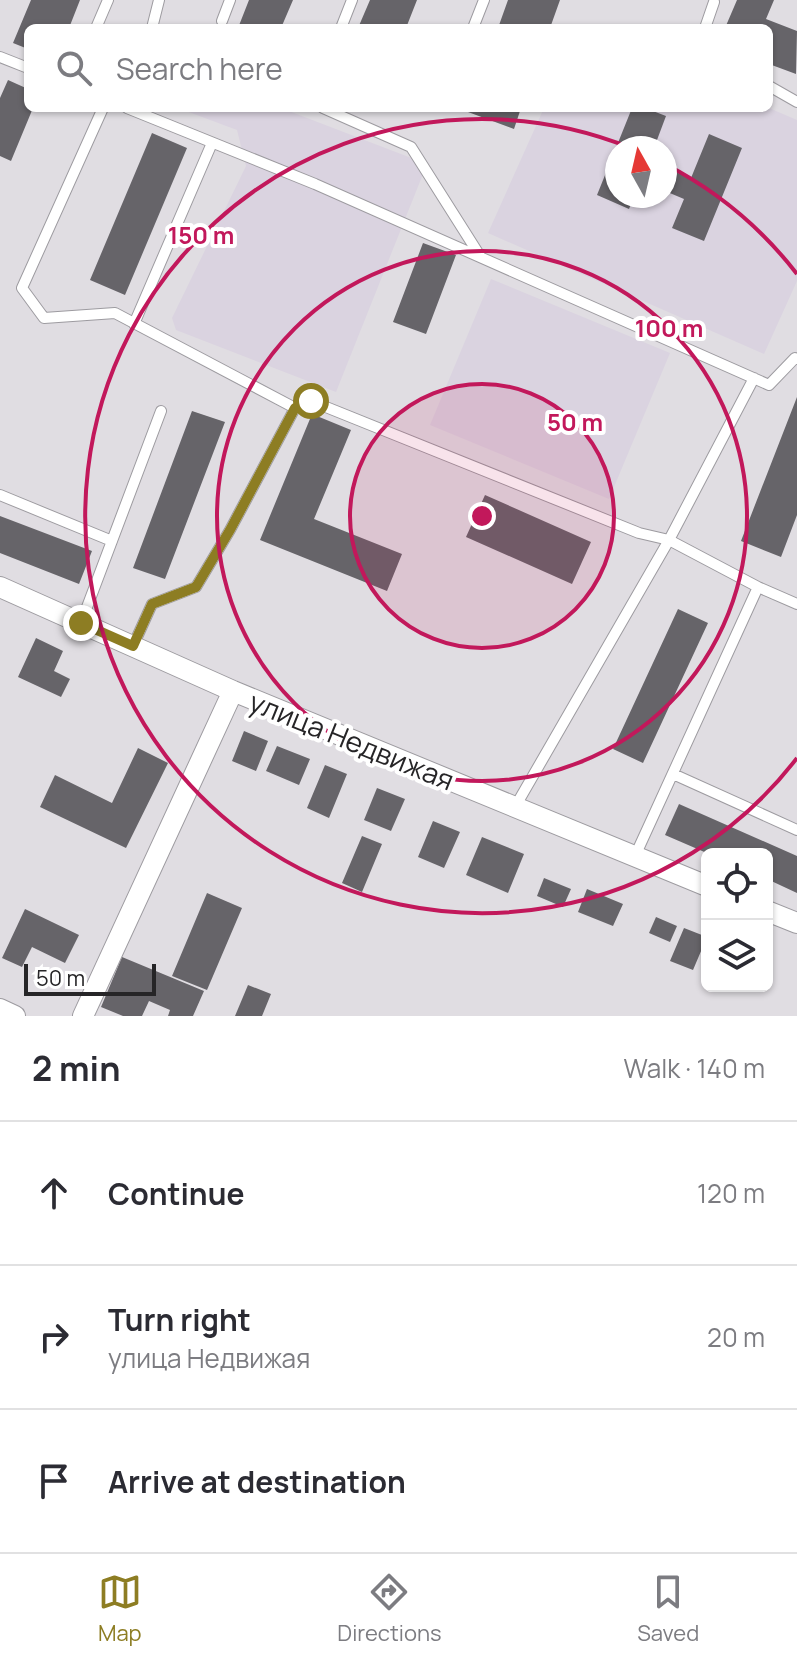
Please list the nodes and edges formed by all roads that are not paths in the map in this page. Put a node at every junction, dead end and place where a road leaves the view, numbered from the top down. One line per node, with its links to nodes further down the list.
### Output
1 (108, 0): 8 (lane)
2 (159, 0): 9 (lane)
3 (230, 0): 7 (lane)
4 (352, 0): 10 (lane)
5 (484, 0): 11 (lane)
6 (714, 2): 12 (lane)
7 (222, 21)
8 (98, 24)
9 (153, 24)
10 (343, 24)
11 (475, 24)
12 (706, 24)
13 (0, 57): 14 (lane)
14 (24, 66)
15 (773, 88): 16 (lane)
16 (797, 102)
17 (101, 112): 22 (lane)
18 (137, 112): 20 (lane)
19 (332, 112): 21 (lane)
20 (212, 143): 21 (lane); 22 (lane)
21 (481, 258): 24 (lane)
22 (134, 324): 25 (lane)
23 (796, 357): 24 (lane)
24 (754, 378): 28 (lane)
25 (295, 408): 28 (lane); 34 (lane)
26 (161, 411): 29 (lane)
27 (0, 495): 29 (lane)
28 (669, 540): 31 (lane); 37 (lane)
29 (112, 541): 33 (lane)
30 (0, 587): 33 (street, улица Недвижая)
31 (758, 587): 32 (lane); 36 (lane)
32 (797, 604)
33 (81, 623): 34 (street, улица Недвижая)
34 (133, 646): 35 (street, улица Недвижая)
35 (233, 691): 37 (street, улица Недвижая); 45 (street)
36 (673, 774): 38 (lane); 39 (lane)
37 (515, 807): 39 (street, улица Недвижая)
38 (797, 830)
39 (635, 856): 40 (street, улица Недвижая)
40 (701, 884)
41 (773, 913): 42 (street)
42 (797, 923)
43 (0, 1009): 44 (street)
44 (15, 1016)
45 (83, 1016)

